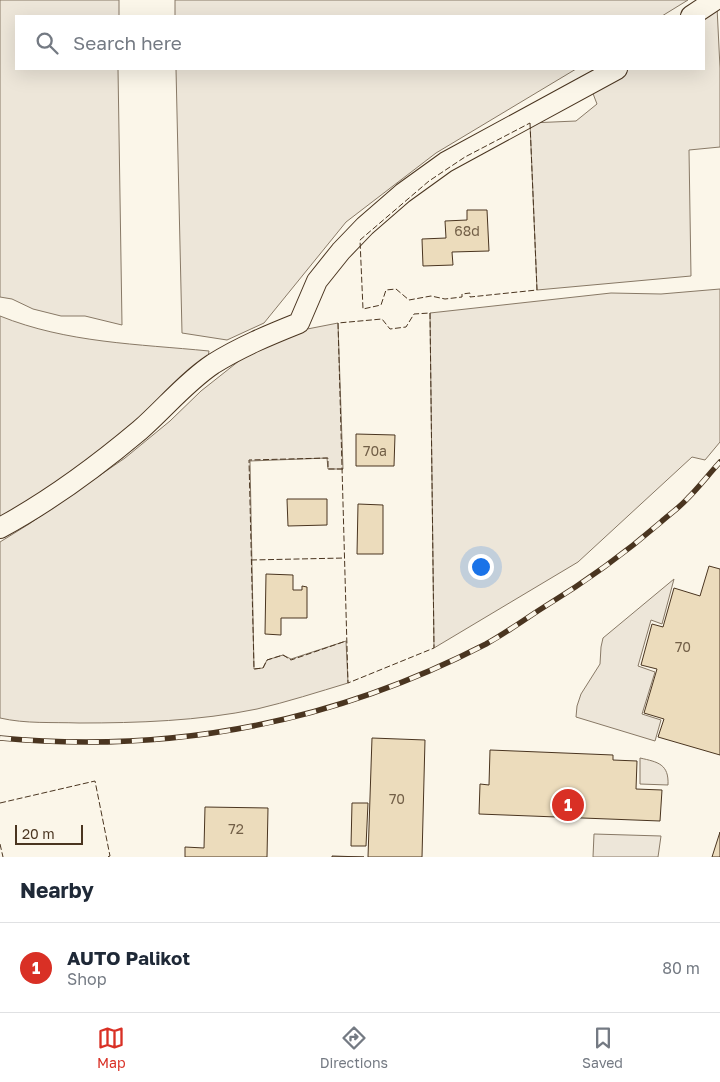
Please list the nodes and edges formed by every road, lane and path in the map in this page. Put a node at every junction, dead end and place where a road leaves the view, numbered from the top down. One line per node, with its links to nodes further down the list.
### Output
1 (714, 0): 2 (street)
2 (692, 15)
3 (615, 70): 4 (street)
4 (0, 528)

